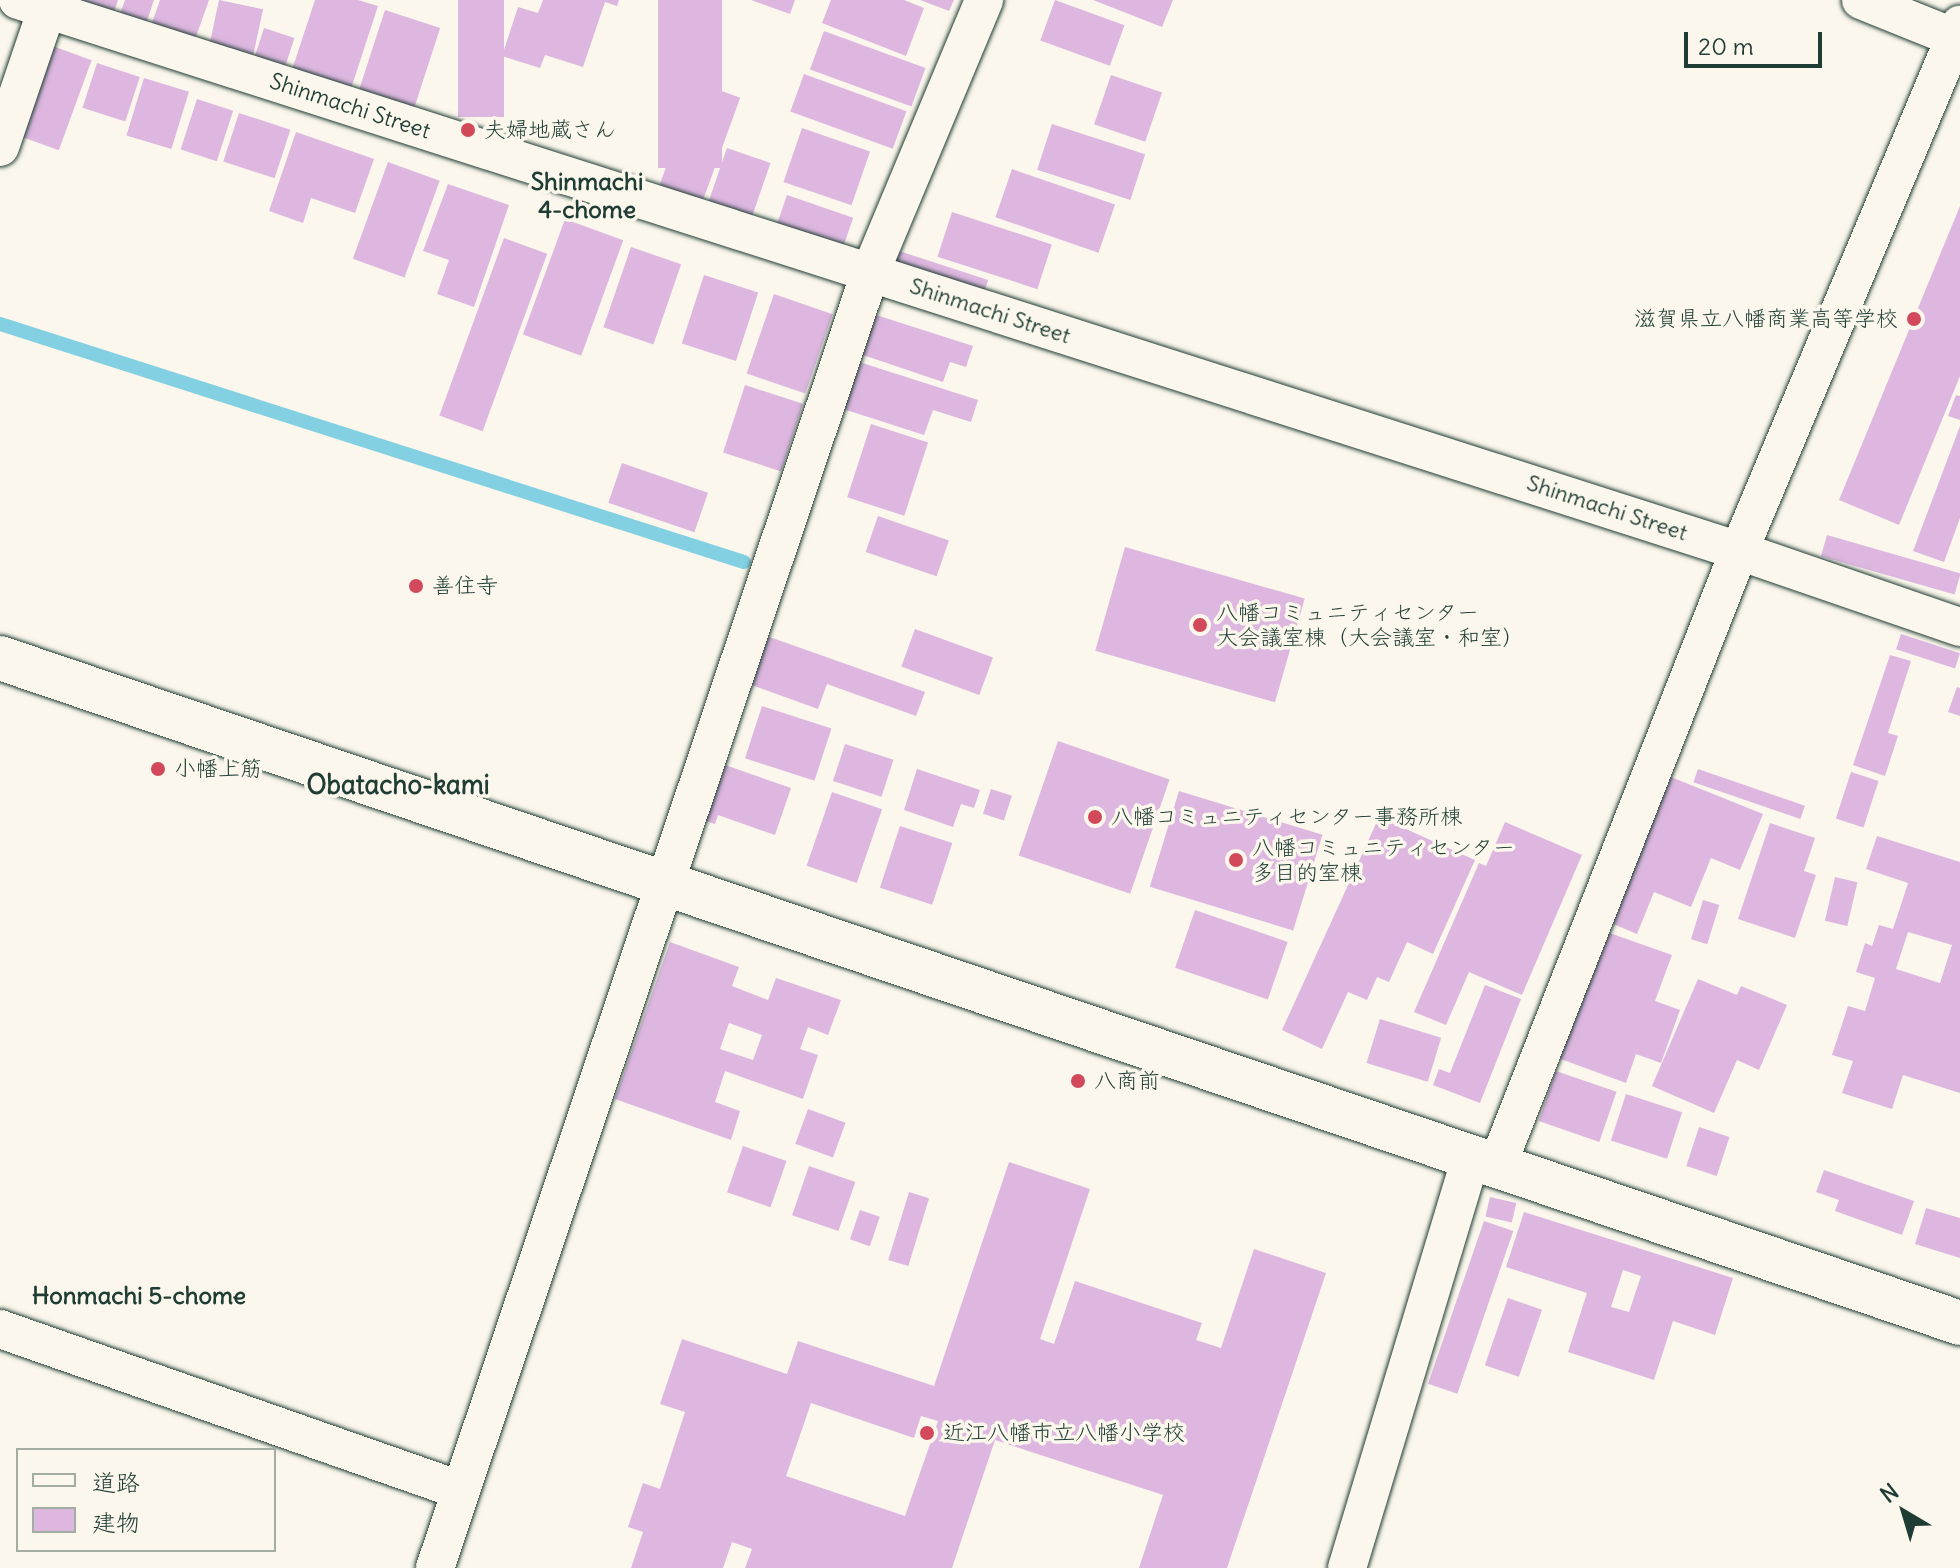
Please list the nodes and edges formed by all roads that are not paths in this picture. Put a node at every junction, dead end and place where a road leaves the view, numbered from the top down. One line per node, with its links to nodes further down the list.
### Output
1 (984, 0): 6 (street)
2 (1861, 0): 4 (street)
3 (38, 3): 5 (street); 6 (street, Shinmachi Street)
4 (1958, 32): 7 (street)
5 (0, 147)
6 (870, 273): 7 (street, Shinmachi Street); 10 (street)
7 (1739, 551): 8 (street, Shinmachi Street); 11 (street)
8 (1960, 627)
9 (0, 658): 10 (street)
10 (665, 884): 11 (street); 14 (street)
11 (1484, 1162): 12 (street); 16 (street)
12 (1960, 1323)
13 (0, 1329): 14 (street)
14 (461, 1490): 15 (street)
15 (435, 1568)
16 (1347, 1568)

